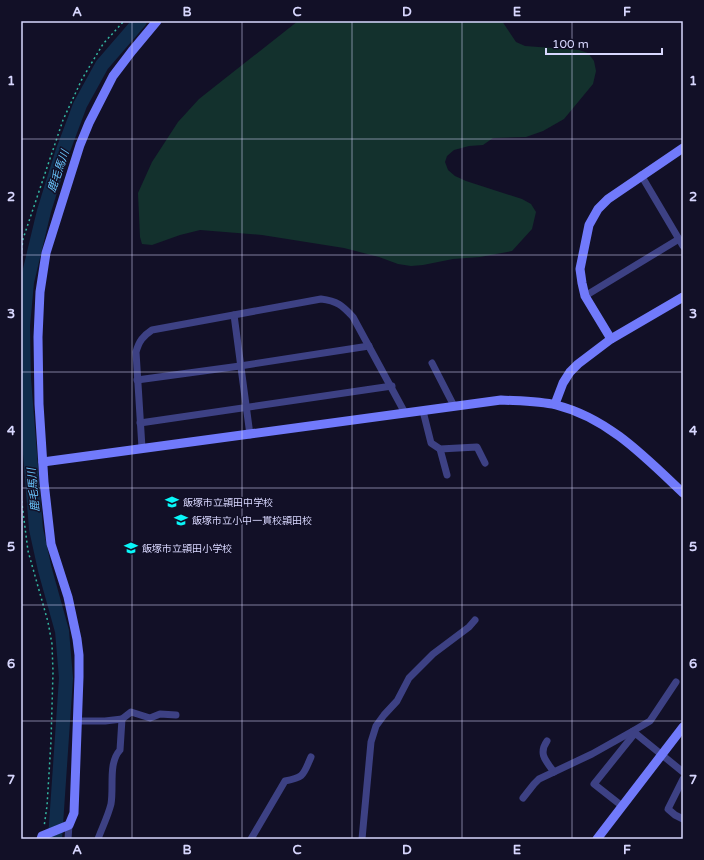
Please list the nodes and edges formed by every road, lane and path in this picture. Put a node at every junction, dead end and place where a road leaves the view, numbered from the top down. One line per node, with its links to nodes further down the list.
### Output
1 (124, 21): 7 (path)
2 (157, 21): 26 (street)
3 (683, 148): 4 (street)
4 (641, 175): 5 (street); 8 (street)
5 (679, 239): 6 (street); 8 (street)
6 (683, 246)
7 (21, 255)
8 (585, 296): 11 (street)
9 (683, 297): 11 (street)
10 (234, 316): 12 (street); 14 (street); 15 (street)
11 (612, 339): 17 (street)
12 (369, 346): 14 (street); 16 (street)
13 (432, 363): 18 (street)
14 (240, 366): 15 (street); 19 (street)
15 (137, 380): 22 (street)
16 (392, 386): 19 (street); 21 (street)
17 (555, 404): 18 (street); 29 (street)
18 (454, 406): 20 (street)
19 (247, 408): 22 (street); 23 (street)
20 (423, 411): 21 (street); 25 (street)
21 (405, 413): 23 (street)
22 (140, 423): 24 (street)
23 (250, 435): 24 (street)
24 (142, 448): 26 (street)
25 (440, 449): 27 (street); 28 (street)
26 (44, 462): 35 (street)
27 (485, 463)
28 (447, 475)
29 (683, 492)
30 (21, 496): 48 (path)
31 (475, 620): 52 (street)
32 (676, 682): 37 (street)
33 (176, 715): 34 (street)
34 (122, 719): 35 (street); 50 (street)
35 (78, 721): 47 (street)
36 (683, 727): 39 (street)
37 (634, 732): 39 (street); 41 (street); 45 (street)
38 (547, 741): 41 (street)
39 (661, 755): 42 (street); 45 (street)
40 (311, 757): 51 (street)
41 (554, 772): 44 (street)
42 (683, 772)
43 (683, 779): 46 (street)
44 (523, 798)
45 (622, 806): 53 (street)
46 (683, 819)
47 (69, 825): 48 (street); 49 (street)
48 (42, 837)
49 (68, 839)
50 (98, 839)
51 (251, 839)
52 (362, 839)
53 (597, 839)

